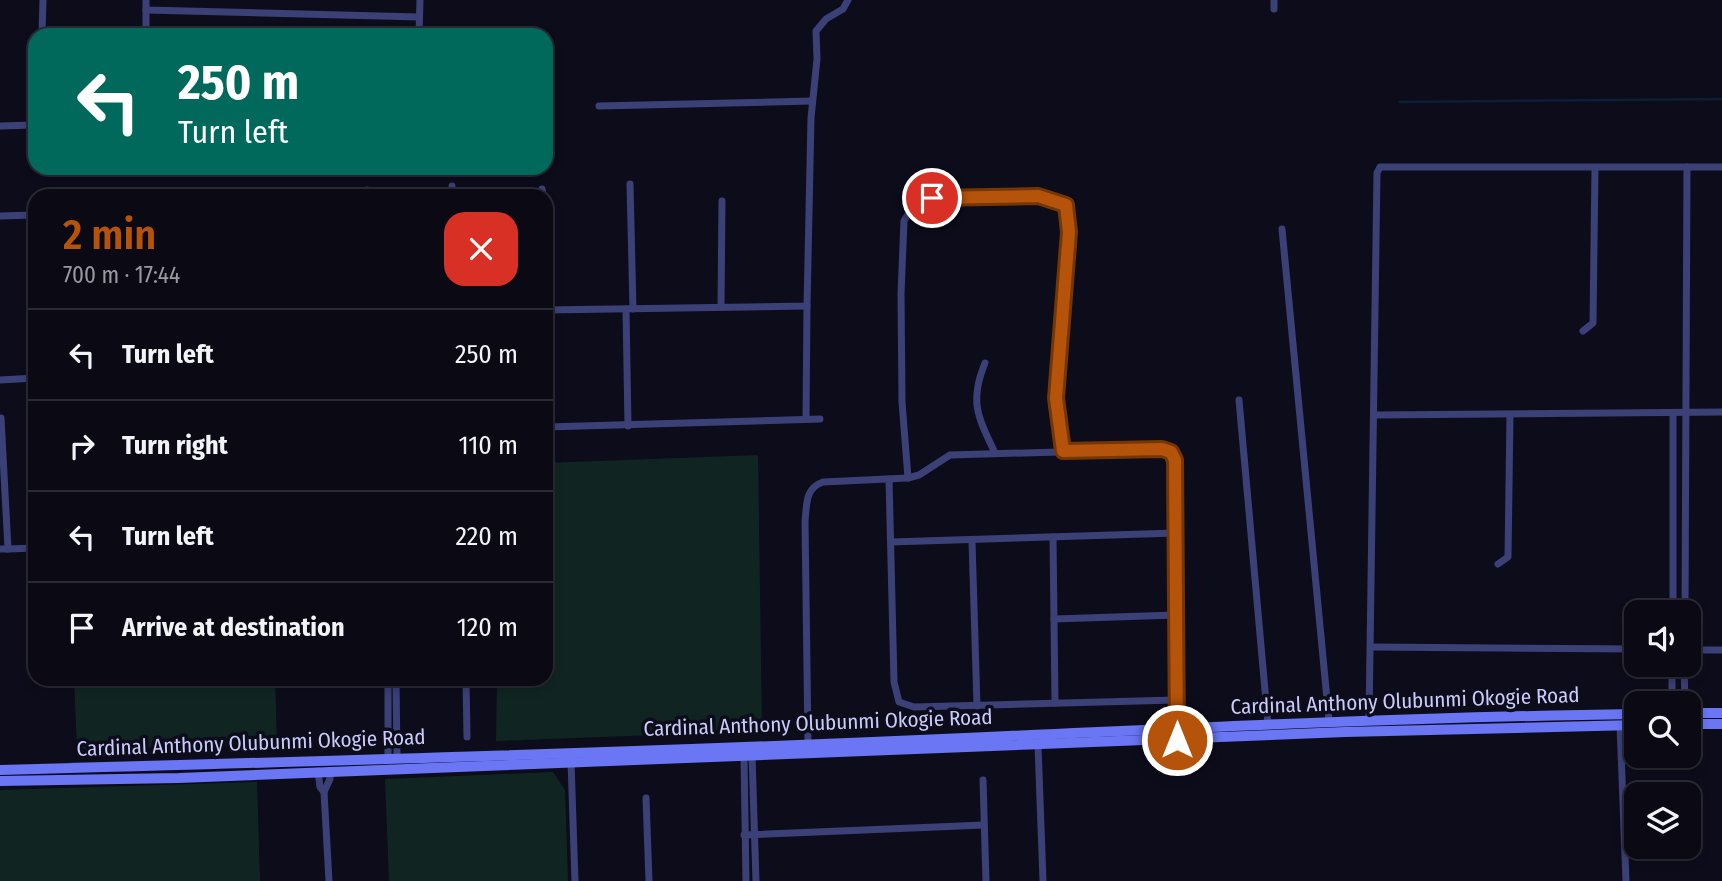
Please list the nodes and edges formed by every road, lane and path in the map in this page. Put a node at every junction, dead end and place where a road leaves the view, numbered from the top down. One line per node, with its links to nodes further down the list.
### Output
1 (43, 0): 7 (street)
2 (146, 0): 5 (street)
3 (419, 0): 6 (street)
4 (848, 0): 10 (street)
5 (146, 10): 6 (street); 8 (street)
6 (419, 18): 9 (street)
7 (42, 28)
8 (146, 28)
9 (419, 28)
10 (812, 102): 11 (street); 24 (street)
11 (599, 106)
12 (0, 125): 13 (street)
13 (28, 126)
14 (1595, 167): 15 (street); 28 (street); 36 (street)
15 (1687, 167): 16 (street); 35 (street)
16 (1722, 167)
17 (630, 184): 26 (street)
18 (452, 186): 19 (street)
19 (452, 189)
20 (722, 201): 25 (street)
21 (28, 215): 22 (street)
22 (0, 216)
23 (1282, 229): 71 (street)
24 (807, 306): 25 (street); 39 (street)
25 (722, 307): 26 (street)
26 (629, 309): 27 (street); 41 (street)
27 (553, 310)
28 (1584, 331)
29 (985, 363): 44 (street)
30 (28, 378): 31 (street)
31 (0, 380)
32 (1239, 400): 72 (street)
33 (1722, 412): 35 (street)
34 (1673, 413): 35 (street); 37 (street); 54 (street)
35 (1686, 413): 55 (street)
36 (1374, 415): 37 (street); 58 (street)
37 (1510, 415): 53 (street)
38 (1, 418): 52 (street)
39 (806, 419): 40 (street); 41 (street)
40 (820, 419)
41 (628, 426): 42 (street)
42 (553, 427)
43 (1063, 451): 44 (street); 45 (street); 47 (street)
44 (995, 453): 45 (street)
45 (908, 478): 46 (street)
46 (889, 479): 50 (street); 80 (street)
47 (1176, 533): 48 (street); 56 (street)
48 (1053, 537): 49 (street); 57 (street)
49 (972, 541): 50 (street); 66 (street)
50 (891, 542): 66 (street)
51 (28, 548): 52 (street)
52 (4, 549)
53 (1498, 564)
54 (1673, 600)
55 (1685, 600)
56 (1176, 615): 57 (street); 64 (street)
57 (1054, 619): 65 (street)
58 (1371, 647): 59 (street); 70 (street)
59 (1624, 649)
60 (1701, 650): 61 (street)
61 (1722, 650)
62 (392, 686): 84 (street)
63 (466, 686): 78 (street)
64 (1176, 700): 65 (street); 77 (street)
65 (1055, 703): 66 (street)
66 (977, 706)
67 (1701, 713): 68 (street)
68 (1722, 713)
69 (1624, 714): 70 (street, Cardinal Anthony Olubunmi Okogie Road)
70 (1369, 719): 71 (street, Cardinal Anthony Olubunmi Okogie Road)
71 (1329, 720): 72 (street, Cardinal Anthony Olubunmi Okogie Road)
72 (1268, 724): 77 (street, Cardinal Anthony Olubunmi Okogie Road)
73 (1701, 724): 74 (street)
74 (1722, 724)
75 (1620, 725): 76 (street, Cardinal Anthony Olubunmi Okogie Road); 79 (street, Cardinal Anthony Olubunmi Okogie Road); 103 (street)
76 (1624, 725)
77 (1177, 727): 79 (street); 80 (street, Cardinal Anthony Olubunmi Okogie Road)
78 (467, 737)
79 (1177, 740): 81 (street, Cardinal Anthony Olubunmi Okogie Road)
80 (808, 743): 82 (street, Cardinal Anthony Olubunmi Okogie Road)
81 (1038, 744): 83 (street, Cardinal Anthony Olubunmi Okogie Road); 102 (street)
82 (690, 752): 83 (street, Cardinal Anthony Olubunmi Okogie Road); 84 (street, Cardinal Anthony Olubunmi Okogie Road); 85 (street, Cardinal Anthony Olubunmi Okogie Road)
83 (748, 756): 94 (street); 95 (street)
84 (393, 757): 86 (street, Cardinal Anthony Olubunmi Okogie Road)
85 (572, 761): 87 (street, Cardinal Anthony Olubunmi Okogie Road); 97 (street)
86 (0, 770)
87 (330, 770): 88 (street, Cardinal Anthony Olubunmi Okogie Road); 91 (street)
88 (318, 771): 90 (street, Cardinal Anthony Olubunmi Okogie Road); 91 (street)
89 (983, 780): 93 (street)
90 (0, 781)
91 (324, 792): 96 (street)
92 (646, 798): 98 (street)
93 (984, 825): 95 (street); 101 (street)
94 (744, 835): 95 (street); 99 (street)
95 (753, 836): 100 (street)
96 (329, 881)
97 (575, 881)
98 (649, 881)
99 (746, 881)
100 (756, 881)
101 (986, 881)
102 (1043, 881)
103 (1626, 881)

